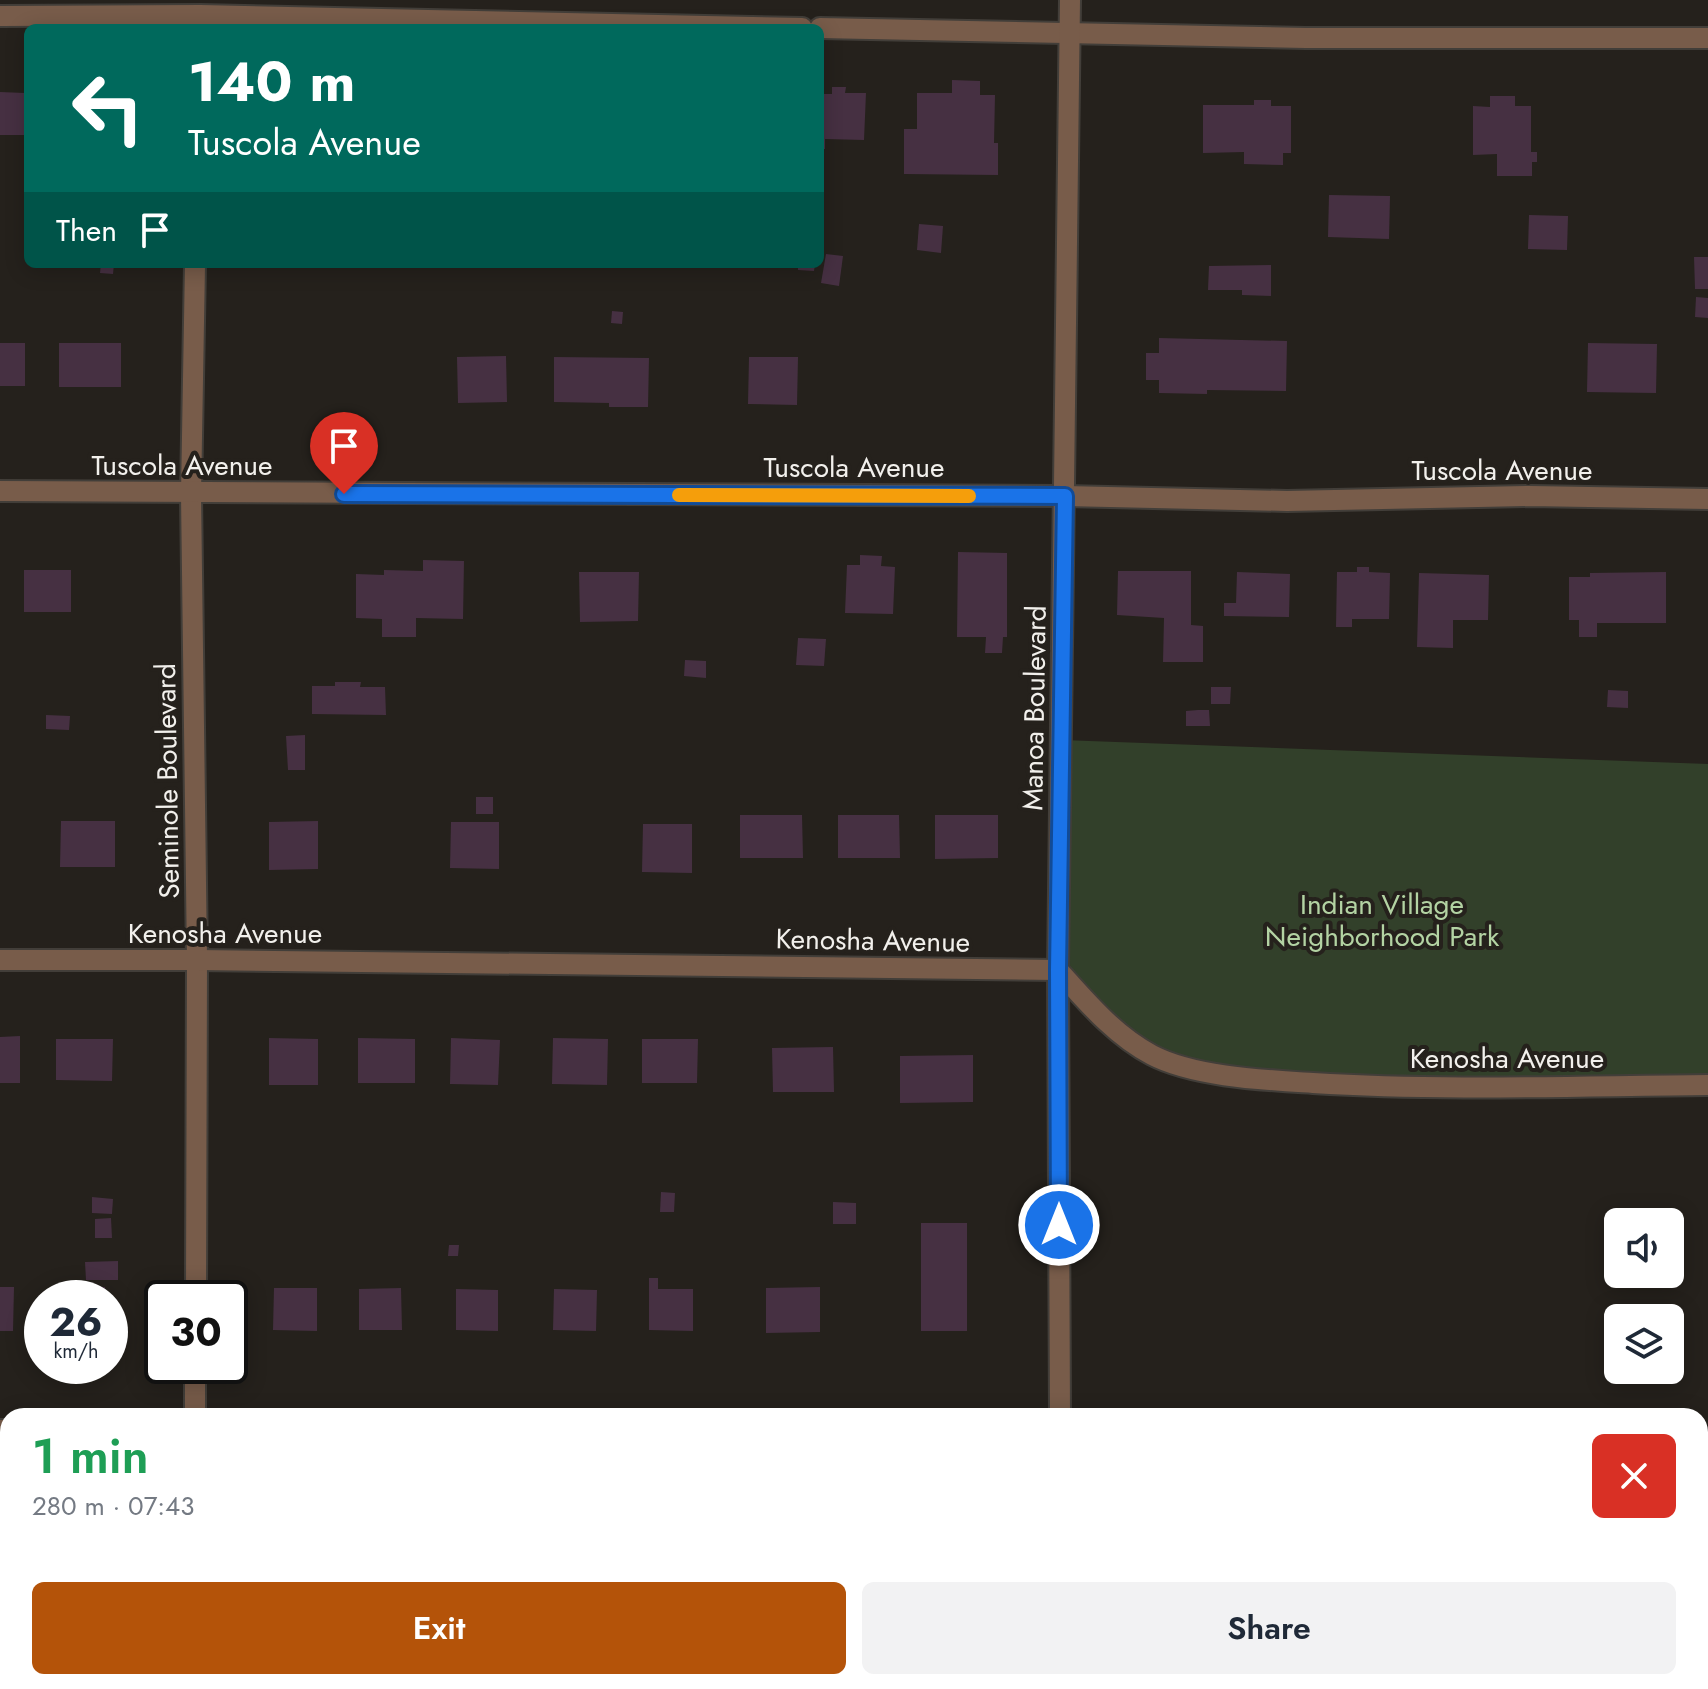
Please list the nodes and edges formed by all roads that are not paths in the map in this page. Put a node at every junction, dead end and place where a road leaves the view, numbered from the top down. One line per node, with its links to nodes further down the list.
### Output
1 (1070, 0): 6 (street, Manoa Boulevard)
2 (200, 14): 3 (street); 4 (street)
3 (0, 16)
4 (630, 24)
5 (824, 28): 6 (street)
6 (1070, 33): 7 (street); 11 (street, Manoa Boulevard)
7 (1708, 38)
8 (195, 268): 10 (street, Seminole Boulevard)
9 (0, 491): 10 (street, Tuscola Avenue)
10 (191, 494): 11 (street, Tuscola Avenue); 14 (street, Seminole Boulevard)
11 (1065, 496): 12 (street, Tuscola Avenue); 15 (street, Manoa Boulevard)
12 (1708, 499)
13 (0, 960): 14 (street, Kenosha Avenue)
14 (197, 960): 15 (street, Kenosha Avenue); 17 (street, Seminole Boulevard)
15 (1058, 970): 16 (street, Kenosha Avenue); 20 (street, Manoa Boulevard)
16 (1708, 1085)
17 (196, 1280)
18 (195, 1384): 19 (street)
19 (195, 1408)
20 (1060, 1408)

